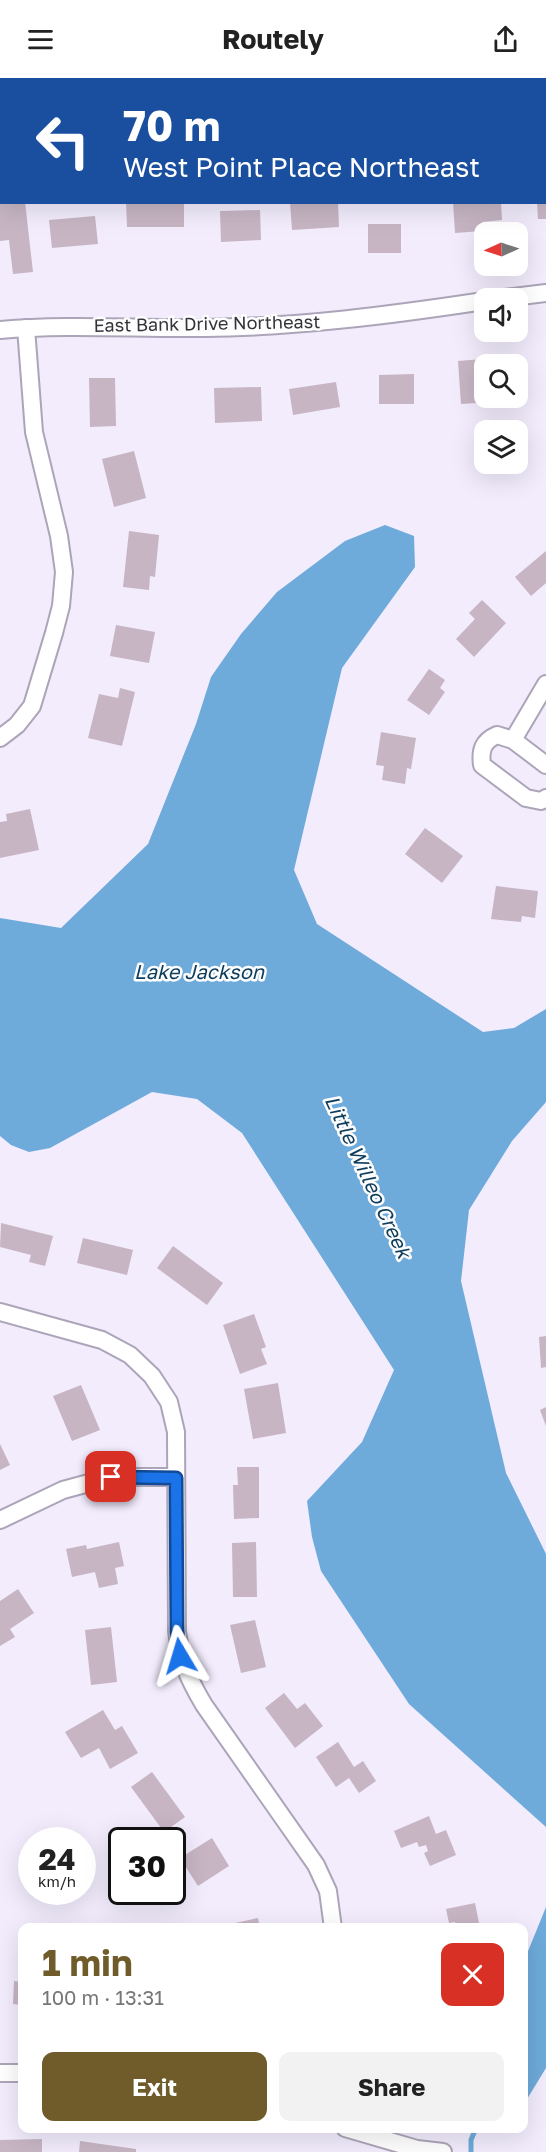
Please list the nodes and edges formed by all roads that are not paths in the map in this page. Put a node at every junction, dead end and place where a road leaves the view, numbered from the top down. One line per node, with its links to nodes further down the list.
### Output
1 (546, 293): 2 (street)
2 (528, 295)
3 (474, 303): 4 (street, East Bank Drive Northeast)
4 (26, 328): 5 (street, East Bank Drive Northeast); 7 (street)
5 (0, 330)
6 (546, 684): 8 (street)
7 (0, 738)
8 (513, 740): 9 (street); 10 (street)
9 (546, 765)
10 (546, 798)
11 (0, 1312): 12 (street)
12 (176, 1478): 13 (street); 14 (street)
13 (0, 1520)
14 (332, 1923)
15 (0, 2073): 16 (street)
16 (18, 2073)
17 (361, 2133): 18 (street)
18 (416, 2150): 19 (street)
19 (443, 2152)

